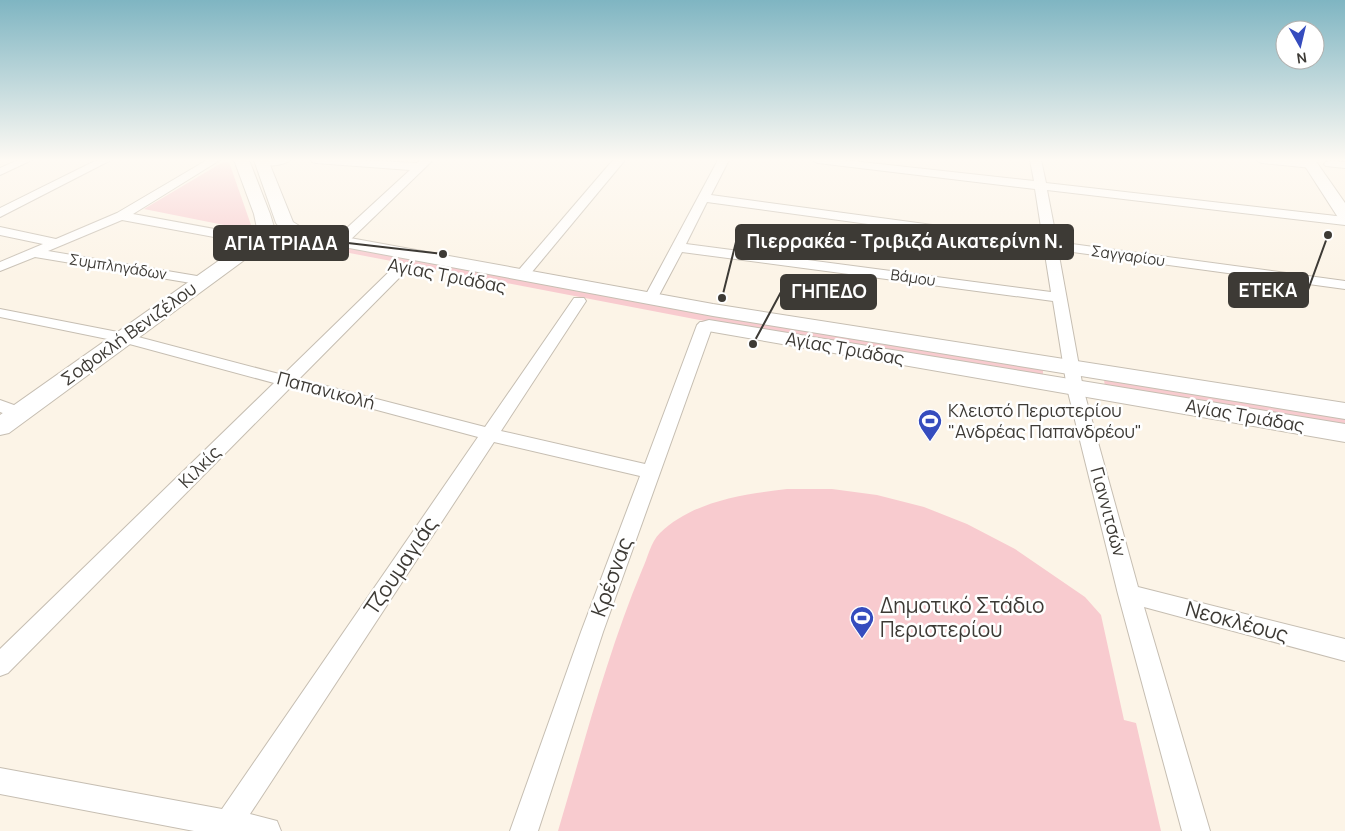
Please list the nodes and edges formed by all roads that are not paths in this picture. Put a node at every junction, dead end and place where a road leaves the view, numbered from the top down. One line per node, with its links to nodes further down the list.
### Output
1 (703, 198): 22 (street)
2 (28, 199): 12 (street)
3 (150, 199): 14 (street)
4 (256, 199): 18 (street)
5 (276, 199): 16 (street)
6 (385, 199): 19 (street)
7 (586, 199): 26 (street)
8 (709, 199): 21 (street, Σαγγαρίου)
9 (1042, 199): 21 (street, Γιαννιτσών)
10 (1157, 199): 15 (street)
11 (1339, 199): 13 (street)
12 (0, 213)
13 (1345, 215)
14 (121, 216): 18 (street); 20 (street)
15 (1345, 221)
16 (285, 223): 18 (street); 19 (street, Αγίας Τριάδας)
17 (0, 231): 20 (street)
18 (263, 238): 25 (street, Αγίας Τριάδας); 27 (street, Σοφοκλή Βενιζέλου)
19 (341, 241): 26 (street, Αγίας Τριάδας)
20 (56, 243): 23 (street)
21 (1050, 245): 28 (street, Σαγγαρίου); 30 (street, Γιαννιτσών)
22 (678, 247): 29 (street); 30 (street, Βάμου)
23 (33, 253): 24 (street); 27 (street, Συμπληγάδων)
24 (0, 267)
25 (401, 268): 31 (street, Αγίας Τριάδας); 36 (street, Κιλκίς)
26 (522, 275): 29 (street, Αγίας Τριάδας)
27 (203, 281): 34 (street, Σοφοκλή Βενιζέλου)
28 (1345, 285)
29 (651, 298): 35 (street, Αγίας Τριάδας)
30 (1060, 298): 35 (street, Γιαννιτσών)
31 (579, 301): 33 (street, Αγίας Τριάδας); 41 (street, Τζουμαγιάς)
32 (0, 313): 34 (street, Παπανικολή)
33 (705, 325): 35 (street, Αγίας Τριάδας); 42 (street, Κρέσνας)
34 (123, 338): 36 (street, Παπανικολή); 37 (street, Σοφοκλή Βενιζέλου)
35 (1073, 378): 38 (street, Αγίας Τριάδας); 40 (street, Αγίας Τριάδας); 43 (street, Γιαννιτσών)
36 (287, 381): 41 (street, Παπανικολή); 45 (street, Κιλκίς)
37 (9, 410): 39 (street, Σοφοκλή Βενιζέλου)
38 (1345, 411)
39 (0, 427)
40 (1345, 433)
41 (489, 434): 42 (street, Παπανικολή); 47 (street, Τζουμαγιάς)
42 (651, 472): 49 (street, Κρέσνας)
43 (1129, 594): 44 (street, Νεοκλέους); 50 (street, Γιαννιτσών)
44 (1345, 650)
45 (0, 665)
46 (0, 782): 47 (street)
47 (226, 827): 48 (street)
48 (267, 831)
49 (524, 831)
50 (1196, 831)

